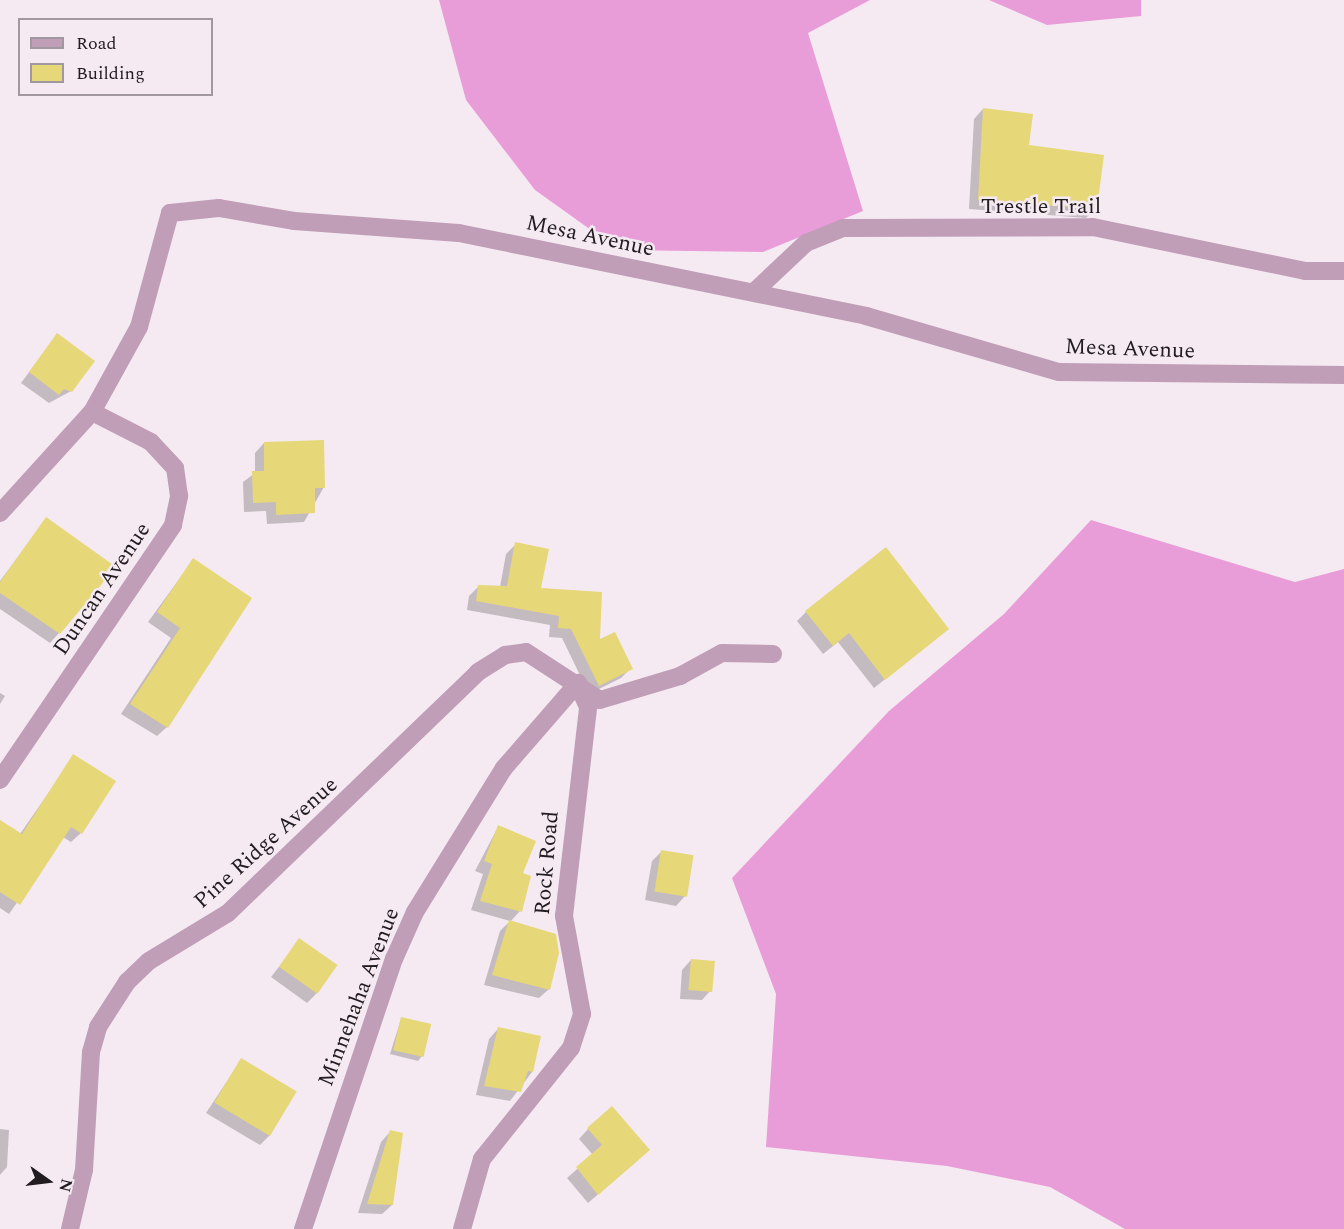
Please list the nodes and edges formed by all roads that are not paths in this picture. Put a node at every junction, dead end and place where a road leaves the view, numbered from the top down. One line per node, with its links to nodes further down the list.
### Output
1 (1344, 271): 2 (street, Trestle Trail)
2 (755, 291): 3 (street, Mesa Avenue); 4 (street, Mesa Avenue)
3 (1344, 375)
4 (92, 412): 5 (street, Mesa Avenue); 8 (street, Duncan Avenue)
5 (0, 513)
6 (773, 654): 7 (street)
7 (578, 683): 9 (street, Pine Ridge Avenue); 10 (street, Minnehaha Avenue); 11 (street, Rock Road)
8 (0, 780)
9 (70, 1229)
10 (303, 1229)
11 (462, 1229)

